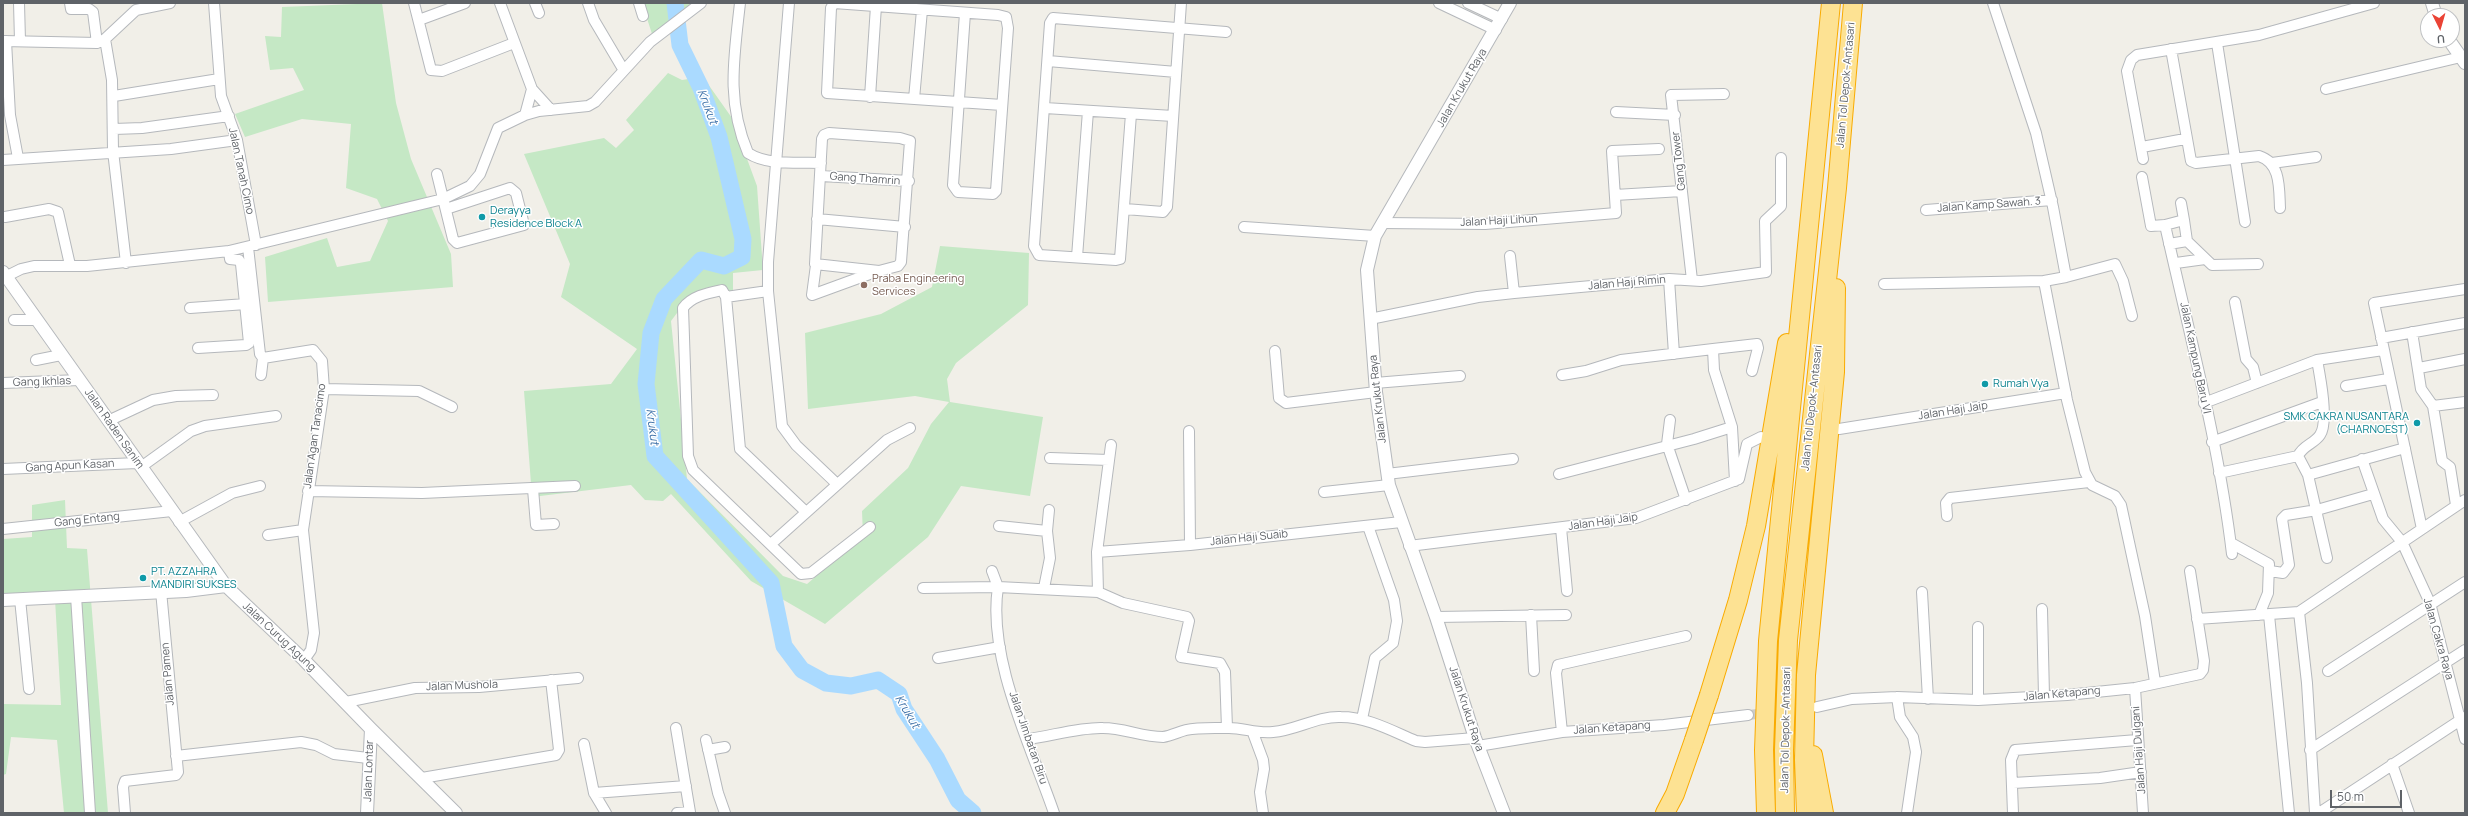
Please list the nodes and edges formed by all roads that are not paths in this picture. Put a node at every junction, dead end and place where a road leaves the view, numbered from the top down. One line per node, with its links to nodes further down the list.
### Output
1 (19, 3): 35 (street)
2 (70, 3): 36 (street)
3 (170, 3): 36 (street)
4 (214, 3): 45 (street, Jalan Tanah Cimo)
5 (414, 3): 30 (street)
6 (465, 3): 30 (street)
7 (500, 3): 37 (street)
8 (535, 3): 26 (street)
9 (588, 3): 43 (street)
10 (639, 3): 28 (street)
11 (701, 3): 43 (street)
12 (740, 3): 75 (street)
13 (789, 3): 75 (street)
14 (834, 3): 23 (street); 50 (street)
15 (1181, 3): 31 (street)
16 (1439, 3): 32 (street)
17 (1468, 3): 29 (street)
18 (1510, 3): 29 (street, Jalan Krukut Raya)
19 (1831, 3): 85 (highway, Jalan Tol Depok–Antasari)
20 (1853, 3): 82 (highway, Jalan Tol Depok–Antasari)
21 (1993, 3): 86 (street)
22 (2374, 3): 38 (street)
23 (876, 6): 25 (street); 50 (street)
24 (944, 7): 25 (street); 27 (street)
25 (922, 10): 51 (street)
26 (539, 13)
27 (965, 13): 52 (street); 53 (street)
28 (643, 16)
29 (1502, 18): 32 (street, Jalan Krukut Raya)
30 (419, 20): 37 (street)
31 (1179, 27): 33 (street); 42 (street); 44 (street)
32 (1496, 30): 96 (street, Jalan Krukut Raya)
33 (1226, 32)
34 (5, 41): 35 (street); 71 (street)
35 (20, 41): 36 (street)
36 (101, 41): 49 (street)
37 (514, 43): 46 (street)
38 (2217, 43): 40 (street); 69 (street)
39 (2455, 48): 41 (street)
40 (2171, 49): 64 (street); 66 (street)
41 (2463, 60): 47 (street)
42 (1048, 61): 44 (street); 54 (street)
43 (623, 69): 55 (street)
44 (1176, 72): 62 (street)
45 (219, 79): 49 (street); 61 (street, Jalan Tanah Cimo)
46 (532, 89): 55 (street); 59 (street)
47 (2326, 89)
48 (1724, 94): 60 (street, Gang Tower)
49 (114, 96): 63 (street)
50 (870, 97): 51 (street)
51 (914, 99): 52 (street)
52 (959, 102): 53 (street); 53 (street)
53 (1002, 105)
54 (1045, 108): 56 (street); 106 (street)
55 (551, 110): 59 (street)
56 (1088, 111): 58 (street); 106 (street)
57 (1616, 112): 60 (street)
58 (1131, 114): 62 (street); 90 (street)
59 (525, 115): 88 (street)
60 (1675, 115): 83 (street, Gang Tower)
61 (229, 116): 63 (street); 65 (street, Jalan Tanah Cimo)
62 (1174, 116): 90 (street)
63 (114, 129): 68 (street)
64 (2186, 139): 66 (street); 69 (street)
65 (236, 140): 68 (street); 103 (street, Jalan Tanah Cimo)
66 (2142, 147): 73 (street)
67 (1659, 149): 84 (street)
68 (113, 151): 71 (street); 108 (street)
69 (2234, 157): 77 (street); 95 (street)
70 (2316, 157): 77 (street)
71 (18, 158): 74 (street)
72 (1781, 158): 117 (street, Jalan Haji Rimin)
73 (2143, 159)
74 (3, 160)
75 (778, 161): 76 (street); 121 (street)
76 (821, 163): 79 (street); 81 (street)
77 (2272, 163): 89 (street)
78 (437, 174): 88 (street)
79 (821, 176): 81 (street, Gang Thamrin); 93 (street)
80 (2142, 177): 97 (street)
81 (909, 182): 98 (street)
82 (1837, 188): 254 (highway); 301 (highway, Jalan Tol Depok–Antasari)
83 (1682, 191): 84 (street); 117 (street, Gang Tower)
84 (1615, 195): 96 (street, Jalan Haji Lihun)
85 (1812, 199): 299 (highway, bridge); 300 (highway, Jalan Tol Depok–Antasari)
86 (2052, 200): 91 (street, Jalan Kamp Sawah. 3); 115 (street)
87 (2181, 203): 94 (street)
88 (445, 204): 88 (street); 103 (street)
89 (2280, 208)
90 (1125, 209): 106 (street)
91 (1926, 210)
92 (5, 217): 111 (street)
93 (817, 219): 98 (street); 112 (street)
94 (2184, 220): 97 (street); 101 (street)
95 (2245, 222)
96 (1382, 223): 100 (street, Jalan Krukut Raya)
97 (2165, 225): 102 (street, Jalan Kampung Baru VI)
98 (905, 227): 113 (street)
99 (1244, 227): 100 (street)
100 (1375, 236): 128 (street, Jalan Krukut Raya)
101 (2187, 241): 102 (street); 107 (street)
102 (2169, 244): 109 (street, Jalan Kampung Baru VI)
103 (252, 246): 104 (street); 140 (street)
104 (229, 251): 108 (street); 125 (street)
105 (1510, 256): 122 (street)
106 (1077, 257)
107 (2205, 260): 109 (street); 110 (street)
108 (126, 263): 111 (street)
109 (2176, 264): 160 (street, Jalan Kampung Baru VI)
110 (2258, 264)
111 (70, 265): 114 (street)
112 (816, 265): 113 (street); 113 (street)
113 (879, 270)
114 (4, 275): 130 (street, Jalan Raden Sanim)
115 (2066, 277): 118 (street); 127 (street)
116 (1669, 279): 117 (street, Jalan Haji Rimin); 122 (street, Jalan Haji Rimin); 138 (street)
117 (1692, 280)
118 (2044, 281): 119 (street); 156 (street)
119 (1884, 284)
120 (2465, 289): 133 (street)
121 (768, 291): 123 (street); 188 (street)
122 (1514, 293): 128 (street, Jalan Haji Rimin)
123 (726, 297): 200 (street); 216 (street)
124 (2235, 302): 152 (street)
125 (246, 304): 126 (street); 134 (street)
126 (190, 308)
127 (2132, 316)
128 (1370, 319): 154 (street, Jalan Krukut Raya)
129 (14, 320): 130 (street)
130 (37, 320): 139 (street, Jalan Raden Sanim)
131 (2465, 323): 132 (street)
132 (2412, 332): 133 (street); 144 (street)
133 (2381, 338): 136 (street)
134 (198, 348)
135 (1713, 349): 138 (street); 145 (street); 166 (street)
136 (2383, 350): 143 (street); 150 (street)
137 (1275, 351): 154 (street)
138 (1674, 354): 146 (street)
139 (61, 355): 142 (street); 149 (street, Jalan Raden Sanim)
140 (263, 358): 147 (street); 155 (street, Jalan Agan Tanacimo)
141 (2465, 359): 144 (street)
142 (36, 360)
143 (2317, 360): 152 (street); 158 (street)
144 (2419, 368): 161 (street)
145 (1752, 371)
146 (1562, 374)
147 (261, 375)
148 (1460, 376): 154 (street)
149 (80, 380): 151 (street, Gang Ikhlas); 165 (street, Jalan Raden Sanim)
150 (2388, 380): 153 (street); 174 (street)
151 (3, 383)
152 (2257, 384): 160 (street)
153 (2346, 386)
154 (1375, 387): 186 (street, Jalan Krukut Raya)
155 (324, 388): 162 (street); 192 (street, Jalan Agan Tanacimo)
156 (2066, 393): 168 (street, Jalan Haji Jaip); 187 (street)
157 (213, 395): 165 (street)
158 (2322, 402): 171 (street); 175 (street)
159 (2465, 402): 161 (street)
160 (2204, 403): 171 (street, Jalan Kampung Baru VI)
161 (2433, 406): 195 (street)
162 (452, 407)
163 (276, 416): 180 (street)
164 (1670, 420): 172 (street)
165 (108, 421): 180 (street, Jalan Raden Sanim)
166 (1732, 426): 172 (street); 185 (street)
167 (910, 428): 188 (street)
168 (1839, 429)
169 (1189, 431): 217 (street)
170 (1761, 437): 185 (street)
171 (2212, 442): 182 (street, Jalan Kampung Baru VI)
172 (1667, 444): 183 (street); 196 (street)
173 (1111, 445): 179 (street)
174 (2405, 448): 178 (street); 210 (street)
175 (2298, 456): 182 (street); 184 (street)
176 (1050, 458): 179 (street)
177 (1513, 459): 186 (street)
178 (2362, 459): 184 (street); 194 (street, Jalan Cakra Raya)
179 (1109, 460): 219 (street)
180 (139, 465): 181 (street, Gang Apun Kasan); 199 (street, Jalan Raden Sanim)
181 (3, 469)
182 (2218, 473): 215 (street, Jalan Kampung Baru VI)
183 (1559, 474)
184 (2308, 476): 198 (street)
185 (1735, 481): 196 (street, Jalan Haji Jaip)
186 (1385, 482): 193 (street); 203 (street, Jalan Krukut Raya)
187 (2089, 482): 201 (street); 257 (street)
188 (836, 483): 200 (street)
189 (260, 486): 202 (street)
190 (575, 486): 191 (street)
191 (533, 489): 192 (street); 204 (street)
192 (308, 491): 211 (street, Jalan Agan Tanacimo)
193 (1324, 492)
194 (2373, 494): 198 (street); 214 (street, Jalan Cakra Raya)
195 (2457, 499): 210 (street)
196 (1686, 500): 208 (street, Jalan Haji Jaip)
197 (1049, 510): 212 (street)
198 (2317, 510): 221 (street); 224 (street)
199 (172, 511): 202 (street, Jalan Raden Sanim); 209 (street, Gang Entang)
200 (806, 512): 216 (street)
201 (1947, 516)
202 (179, 522): 226 (street, Jalan Raden Sanim)
203 (1401, 522): 206 (street, Jalan Haji Suaib); 218 (street, Jalan Krukut Raya)
204 (554, 524)
205 (999, 526): 212 (street)
206 (1372, 526): 217 (street, Jalan Haji Suaib); 267 (street)
207 (870, 527): 216 (street)
208 (1561, 528): 218 (street, Jalan Haji Jaip); 231 (street)
209 (3, 529)
210 (2422, 529): 214 (street)
211 (304, 530): 213 (street); 250 (street, Jalan Agan Tanacimo)
212 (1047, 531): 229 (street)
213 (268, 535)
214 (2402, 542): 237 (street, Jalan Cakra Raya); 239 (street)
215 (2231, 543): 220 (street, Jalan Kampung Baru VI); 224 (street)
216 (771, 544)
217 (1190, 545): 219 (street, Jalan Haji Suaib)
218 (1410, 546): 243 (street, Jalan Krukut Raya)
219 (1097, 552): 232 (street)
220 (2232, 554)
221 (2327, 558)
222 (992, 571): 227 (street)
223 (2190, 571): 244 (street, Jalan Ketapang)
224 (2270, 571): 241 (street)
225 (2465, 582): 237 (street)
226 (226, 586): 230 (street); 250 (street, Jalan Curug Agung)
227 (998, 587): 228 (street); 229 (street); 247 (street, Jalan Jimbatan Biru)
228 (923, 588)
229 (1044, 588): 232 (street)
230 (161, 591): 234 (street); 281 (street, Jalan Pamen)
231 (1568, 591)
232 (1098, 592): 270 (street)
233 (1922, 592): 262 (street)
234 (76, 596): 235 (street); 289 (street)
235 (20, 599): 236 (street); 259 (street)
236 (3, 600)
237 (2430, 603): 251 (street, Jalan Cakra Raya); 253 (street)
238 (2042, 609): 260 (street)
239 (2299, 612): 241 (street); 280 (street)
240 (1566, 615): 242 (street)
241 (2264, 615): 244 (street); 307 (street)
242 (1531, 616): 243 (street); 252 (street)
243 (1436, 617): 277 (street, Jalan Krukut Raya)
244 (2197, 619): 257 (street, Jalan Ketapang)
245 (1978, 627): 263 (street)
246 (1686, 636): 273 (street)
247 (1000, 647): 249 (street); 274 (street, Jalan Jimbatan Biru)
248 (2465, 650): 251 (street)
249 (938, 658)
250 (304, 660): 264 (street, Jalan Curug Agung)
251 (2446, 663): 268 (street, Jalan Cakra Raya); 280 (street)
252 (1534, 671)
253 (2328, 671)
254 (1806, 675): 302 (highway); 303 (highway)
255 (578, 678): 256 (street, Jalan Mushola)
256 (551, 680): 264 (street, Jalan Mushola); 285 (street)
257 (2155, 682): 258 (street, Jalan Ketapang)
258 (2134, 688): 260 (street, Jalan Ketapang); 276 (street, Jalan Haji Dulgani)
259 (29, 689)
260 (2044, 696): 263 (street, Jalan Ketapang)
261 (1897, 697): 262 (street, Jalan Ketapang); 265 (street, Jalan Ketapang); 304 (street)
262 (1928, 699): 263 (street, Jalan Ketapang)
263 (1978, 700)
264 (346, 702): 271 (street, Jalan Curug Agung)
265 (1817, 707)
266 (1748, 715): 273 (street, Jalan Ketapang)
267 (1362, 719): 272 (street, Jalan Ketapang); 277 (street, Jalan Ketapang)
268 (2462, 719): 275 (street, Jalan Cakra Raya); 283 (street)
269 (676, 728): 287 (street)
270 (1227, 728): 272 (street, Jalan Ketapang); 274 (street, Jalan Ketapang)
271 (371, 730): 282 (street, Jalan Lontar); 285 (street, Jalan Curug Agung)
272 (1252, 732): 297 (street)
273 (1562, 732): 277 (street, Jalan Ketapang)
274 (1028, 739): 296 (street, Jalan Jimbatan Biru)
275 (2465, 739)
276 (2137, 740): 284 (street, Jalan Haji Dulgani); 286 (street)
277 (1474, 741): 298 (street, Jalan Krukut Raya)
278 (584, 744): 288 (street)
279 (725, 748): 295 (street)
280 (2310, 750): 308 (street)
281 (176, 756): 282 (street); 290 (street, Jalan Pamen)
282 (368, 758): 291 (street, Jalan Lontar)
283 (2392, 764): 309 (street); 310 (street)
284 (2141, 772): 286 (street); 306 (street, Jalan Haji Dulgani)
285 (422, 778): 292 (street, Jalan Curug Agung)
286 (2013, 784): 305 (street)
287 (686, 786): 288 (street); 294 (street)
288 (594, 793): 293 (street)
289 (90, 813)
290 (125, 813)
291 (367, 813)
292 (456, 813)
293 (606, 813)
294 (677, 813)
295 (726, 813)
296 (1054, 813)
297 (1262, 813)
298 (1504, 813)
299 (1665, 813)
300 (1766, 813)
301 (1785, 813)
302 (1806, 813)
303 (1824, 813)
304 (1907, 813)
305 (2013, 813)
306 (2143, 813)
307 (2289, 813)
308 (2315, 813)
309 (2319, 813)
310 (2409, 813)

